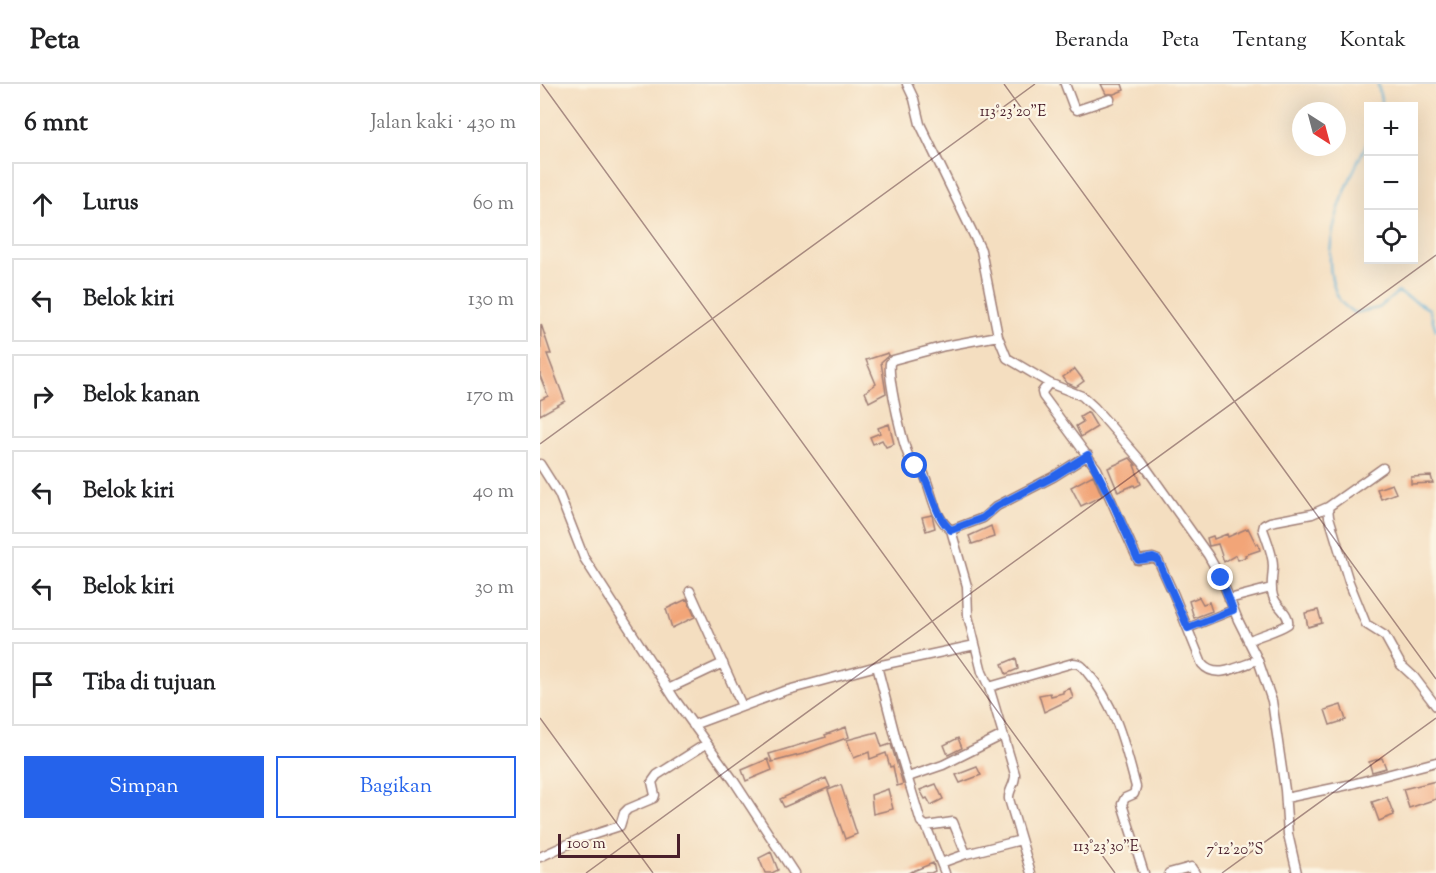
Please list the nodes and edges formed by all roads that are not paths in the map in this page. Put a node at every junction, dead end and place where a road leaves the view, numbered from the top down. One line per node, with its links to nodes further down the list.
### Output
1 (907, 84): 4 (street)
2 (1065, 84): 3 (street)
3 (1110, 99)
4 (998, 336): 5 (street); 10 (street)
5 (1049, 383): 6 (street); 13 (street)
6 (1088, 455): 10 (street); 15 (street)
7 (540, 464): 22 (street)
8 (1383, 468): 9 (street)
9 (1328, 507): 11 (street); 24 (street)
10 (951, 530): 17 (street)
11 (1271, 588): 13 (street); 16 (street)
12 (690, 591): 19 (street)
13 (1229, 599): 14 (street)
14 (1233, 610): 15 (street); 16 (street)
15 (1188, 628): 18 (street)
16 (1248, 641): 18 (street)
17 (975, 645): 20 (street); 21 (street)
18 (1258, 660): 30 (street)
19 (723, 663): 22 (street); 23 (street)
20 (877, 666): 23 (street); 29 (street)
21 (989, 687): 26 (street); 39 (street)
22 (668, 689): 25 (street)
23 (742, 706): 25 (street)
24 (1436, 706)
25 (693, 725): 27 (street)
26 (1003, 735): 29 (street); 32 (street)
27 (706, 744): 34 (street); 36 (street)
28 (1436, 762): 30 (street)
29 (908, 777): 31 (street)
30 (1286, 798): 42 (street)
31 (926, 826): 33 (street); 35 (street)
32 (1021, 840): 33 (street); 38 (street)
33 (966, 854): 35 (street)
34 (544, 855)
35 (941, 863): 37 (street)
36 (794, 873)
37 (945, 873)
38 (1031, 873)
39 (1144, 873)
40 (1169, 873): 41 (street)
41 (1195, 873)
42 (1297, 873)

